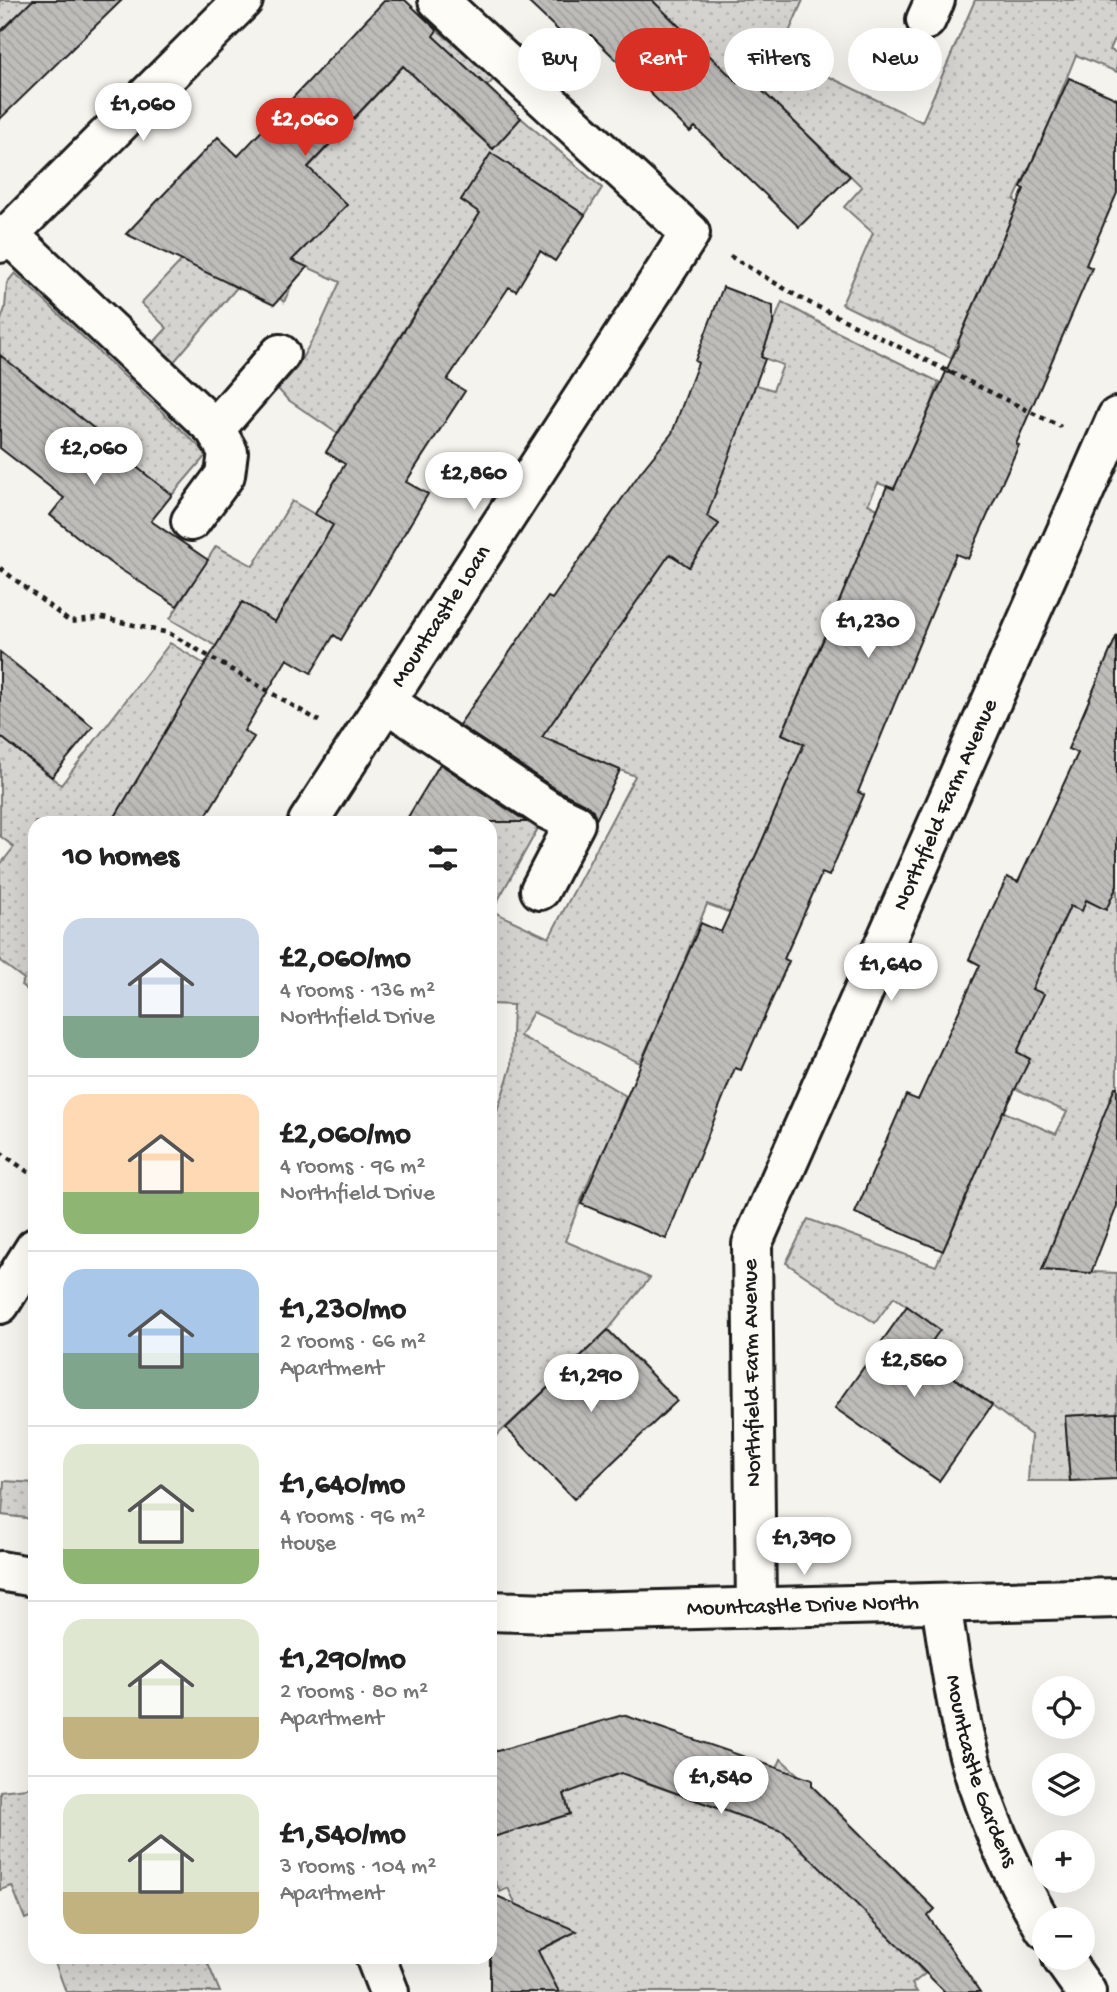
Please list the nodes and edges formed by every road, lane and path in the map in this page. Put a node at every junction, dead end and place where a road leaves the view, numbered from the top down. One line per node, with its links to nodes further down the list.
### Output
1 (243, 0): 3 (street)
2 (438, 0): 4 (street)
3 (7, 227): 6 (street)
4 (690, 233): 7 (path); 10 (street, Mountcastle Loan)
5 (280, 354): 6 (street)
6 (215, 429): 8 (street)
7 (1110, 432): 22 (street, Northfield Farm Avenue)
8 (191, 520)
9 (0, 568): 11 (path)
10 (386, 702): 11 (street, Mountcastle Loan); 13 (street)
11 (358, 744): 12 (street, Mountcastle Loan)
12 (312, 816)
13 (540, 890)
14 (0, 1152): 15 (path)
15 (28, 1172)
16 (28, 1259): 17 (street)
17 (0, 1304)
18 (0, 1572): 19 (street)
19 (28, 1576)
20 (1117, 1598): 21 (street, Mountcastle Drive North)
21 (941, 1604): 22 (street, Mountcastle Drive North); 24 (street, Mountcastle Gardens)
22 (756, 1608): 23 (street, Mountcastle Drive North)
23 (497, 1611)
24 (1032, 1907)
25 (377, 1964): 27 (street)
26 (1070, 1970): 28 (street)
27 (389, 1992)
28 (1086, 1992)

